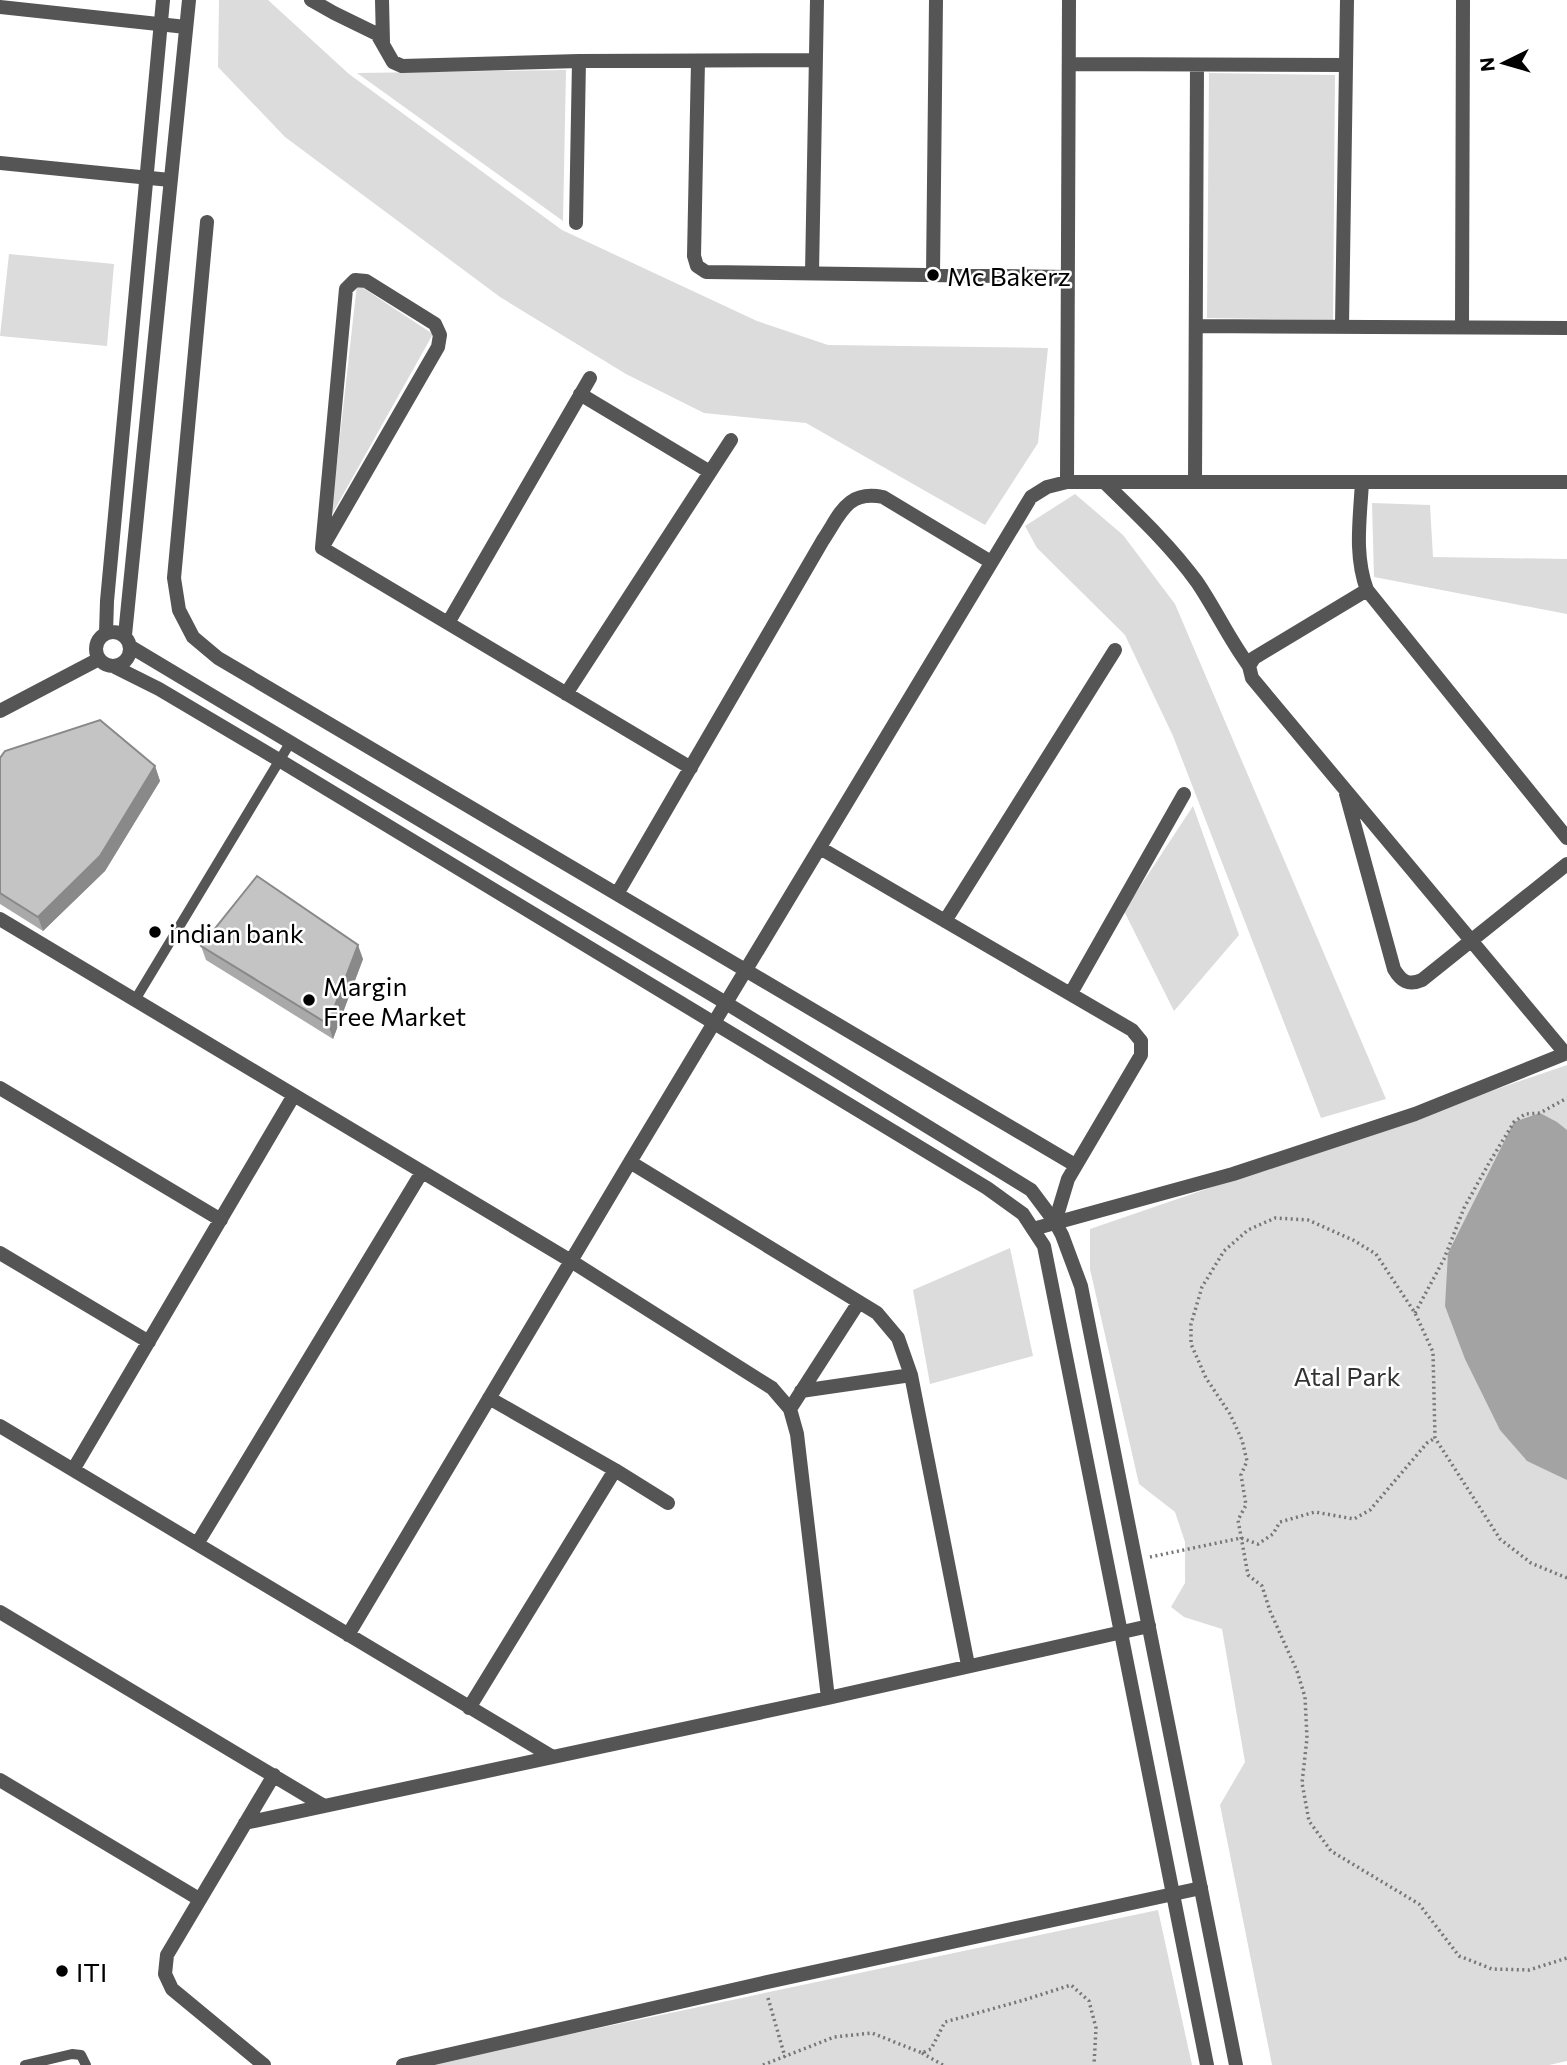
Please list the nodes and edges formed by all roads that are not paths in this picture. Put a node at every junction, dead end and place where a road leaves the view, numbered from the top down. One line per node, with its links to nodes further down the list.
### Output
1 (2, 0): 11 (street)
2 (163, 0): 12 (street)
3 (189, 0): 13 (street)
4 (311, 0): 14 (street)
5 (382, 0): 14 (street)
6 (817, 0): 15 (street)
7 (936, 0): 27 (street)
8 (1069, 0): 18 (street)
9 (1347, 0): 20 (street)
10 (1463, 0): 31 (street)
11 (0, 7): 12 (street)
12 (161, 24): 13 (street); 22 (street)
13 (186, 27): 23 (street)
14 (383, 42): 16 (street)
15 (816, 60): 17 (street); 26 (street)
16 (579, 61): 17 (street); 25 (street)
17 (698, 61): 26 (street)
18 (1069, 64): 19 (street); 28 (street)
19 (1197, 65): 20 (street); 29 (street)
20 (1346, 65): 30 (street)
21 (0, 163): 22 (street)
22 (147, 178): 23 (street); 46 (street)
23 (170, 180): 47 (street)
24 (207, 222): 62 (street)
25 (576, 223)
26 (812, 273): 27 (street)
27 (933, 275): 28 (street)
28 (1068, 277): 37 (street)
29 (1196, 326): 30 (street); 39 (street)
30 (1342, 327): 31 (street)
31 (1462, 327): 32 (street)
32 (1567, 328)
33 (590, 378): 34 (street)
34 (580, 394): 36 (street); 45 (street)
35 (731, 440): 36 (street)
36 (710, 472): 52 (street)
37 (1067, 482): 38 (street); 43 (street)
38 (1104, 482): 39 (street); 50 (street)
39 (1195, 482): 40 (street)
40 (1362, 482): 41 (street); 44 (street)
41 (1567, 482)
42 (322, 548): 42 (street); 45 (street)
43 (991, 562): 56 (street); 60 (street)
44 (1367, 590): 50 (street); 59 (street)
45 (447, 623): 52 (street)
46 (106, 633): 47 (street); 49 (street)
47 (128, 641): 51 (street); 54 (street)
48 (1115, 650): 63 (street)
49 (99, 659): 51 (street); 53 (street)
50 (1249, 666): 57 (street)
51 (115, 667): 55 (street)
52 (566, 694): 56 (street)
53 (0, 711)
54 (290, 743): 55 (lane); 65 (street)
55 (279, 760): 67 (street); 70 (lane)
56 (691, 768): 62 (street)
57 (1345, 789): 66 (street); 66 (street)
58 (1184, 794): 69 (street)
59 (1567, 838)
60 (820, 848): 63 (street); 68 (street)
61 (1567, 864): 66 (street)
62 (617, 894): 68 (street)
63 (945, 920): 69 (street)
64 (2, 923): 70 (street)
65 (599, 927): 67 (street); 71 (street)
66 (1471, 939): 73 (street)
67 (587, 947): 72 (street)
68 (745, 971): 71 (street); 77 (street)
69 (1070, 993): 77 (street)
70 (135, 1000): 75 (street)
71 (726, 1003): 72 (street); 80 (street)
72 (714, 1024): 76 (street); 81 (street)
73 (1566, 1053): 80 (street)
74 (0, 1088): 79 (street)
75 (295, 1095): 78 (street); 79 (street)
76 (629, 1162): 83 (street); 84 (street)
77 (1076, 1165): 80 (street)
78 (422, 1172): 83 (street); 94 (street)
79 (221, 1220): 85 (street)
80 (1055, 1222): 81 (street); 96 (street)
81 (1033, 1229): 97 (street)
82 (0, 1253): 85 (street)
83 (570, 1261): 88 (street); 89 (street)
84 (859, 1302): 86 (street); 87 (street)
85 (149, 1342): 91 (street)
86 (911, 1375): 87 (street); 99 (street)
87 (802, 1391): 89 (street)
88 (489, 1398): 92 (street); 98 (street)
89 (790, 1409): 100 (street)
90 (0, 1426): 91 (street)
91 (73, 1470): 94 (street)
92 (615, 1470): 93 (street); 101 (street)
93 (668, 1503)
94 (197, 1544): 98 (street)
95 (0, 1612): 103 (street)
96 (1149, 1626): 97 (street); 107 (street)
97 (1120, 1632): 99 (street); 108 (street)
98 (348, 1635): 101 (street)
99 (968, 1665): 100 (street)
100 (828, 1698): 102 (street)
101 (469, 1708): 102 (street)
102 (551, 1756): 105 (street)
103 (274, 1775): 105 (street); 106 (street)
104 (0, 1780): 109 (street)
105 (324, 1806): 106 (street)
106 (245, 1823): 109 (street)
107 (1201, 1888): 108 (street); 115 (street)
108 (1172, 1894): 113 (street); 114 (street)
109 (199, 1899): 112 (street)
110 (25, 2065): 111 (lane)
111 (86, 2065)
112 (264, 2065)
113 (403, 2065)
114 (1207, 2065)
115 (1236, 2065)

